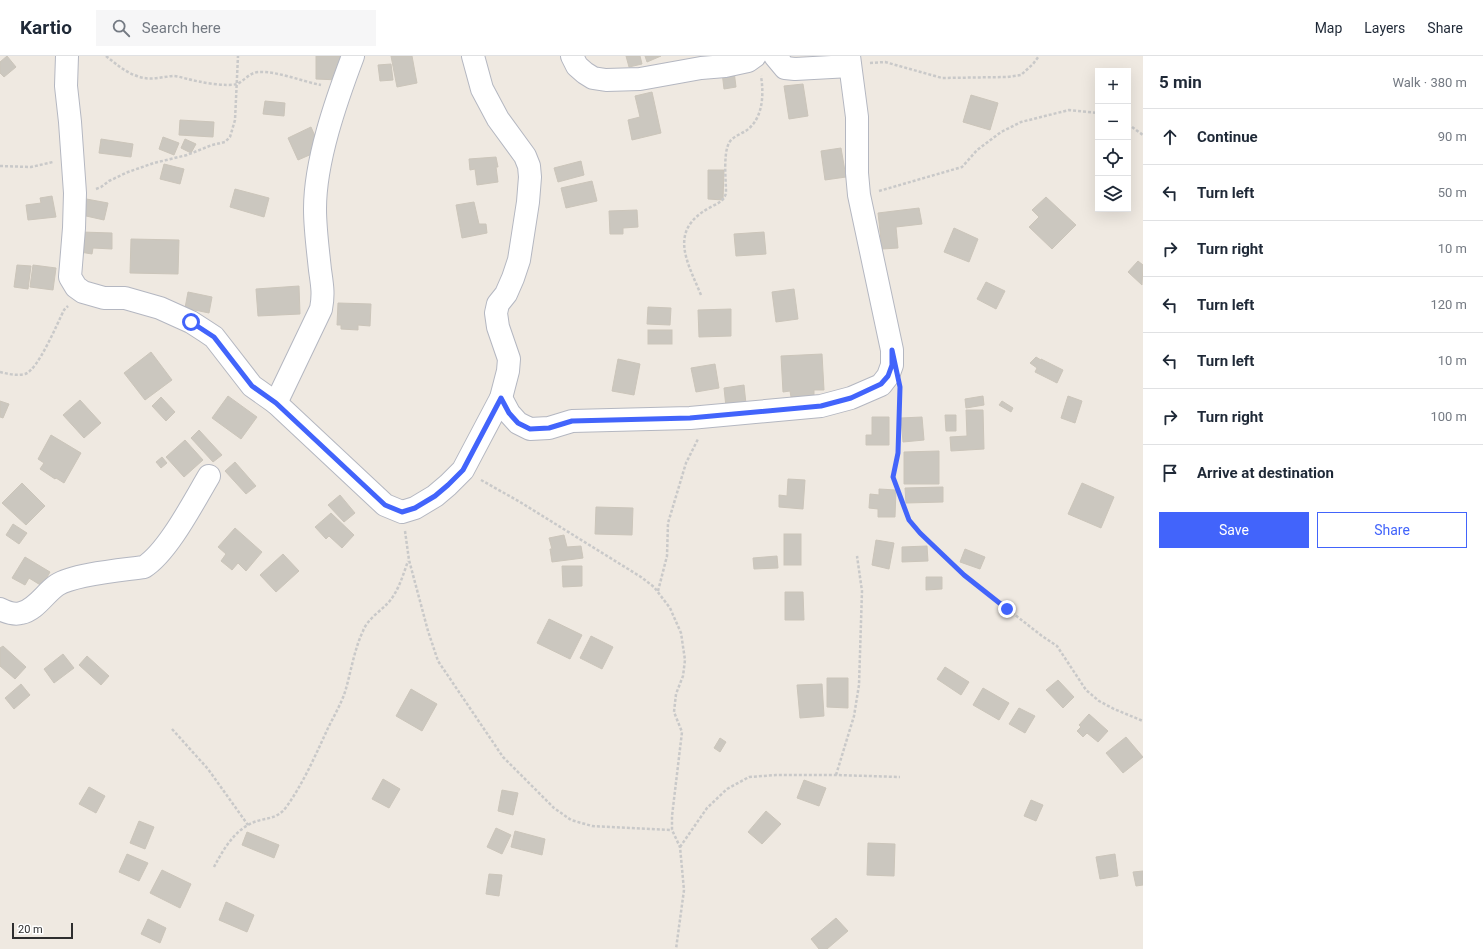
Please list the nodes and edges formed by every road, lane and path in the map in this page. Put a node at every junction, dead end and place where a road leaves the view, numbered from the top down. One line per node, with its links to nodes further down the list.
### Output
1 (68, 56): 15 (street)
2 (106, 56): 10 (path)
3 (238, 56): 10 (path)
4 (353, 56): 11 (street)
5 (473, 56): 23 (street)
6 (572, 56): 8 (street)
7 (1039, 56): 9 (path)
8 (764, 61): 9 (street); 20 (path)
9 (849, 61): 18 (street)
10 (236, 84): 11 (path); 17 (path)
11 (341, 88): 24 (street)
12 (1095, 113): 18 (path)
13 (1131, 126): 14 (path)
14 (1143, 135)
15 (73, 158): 16 (path); 17 (street)
16 (0, 166)
17 (75, 193): 19 (street)
18 (859, 195): 25 (street)
19 (83, 292): 21 (path); 24 (street)
20 (701, 295)
21 (0, 372)
22 (900, 395): 33 (path)
23 (501, 398): 25 (street); 26 (street)
24 (276, 403): 28 (street)
25 (708, 417): 31 (path)
26 (463, 470): 28 (street); 31 (path)
27 (209, 476): 32 (street)
28 (402, 512): 30 (path)
29 (857, 556): 35 (path)
30 (409, 560): 37 (path); 38 (path)
31 (658, 592): 38 (path)
32 (0, 609)
33 (1143, 721)
34 (172, 730): 37 (path)
35 (836, 775): 36 (path); 39 (path)
36 (900, 777)
37 (248, 825): 40 (path)
38 (672, 830): 39 (path)
39 (680, 848): 41 (path)
40 (214, 867)
41 (676, 949)

